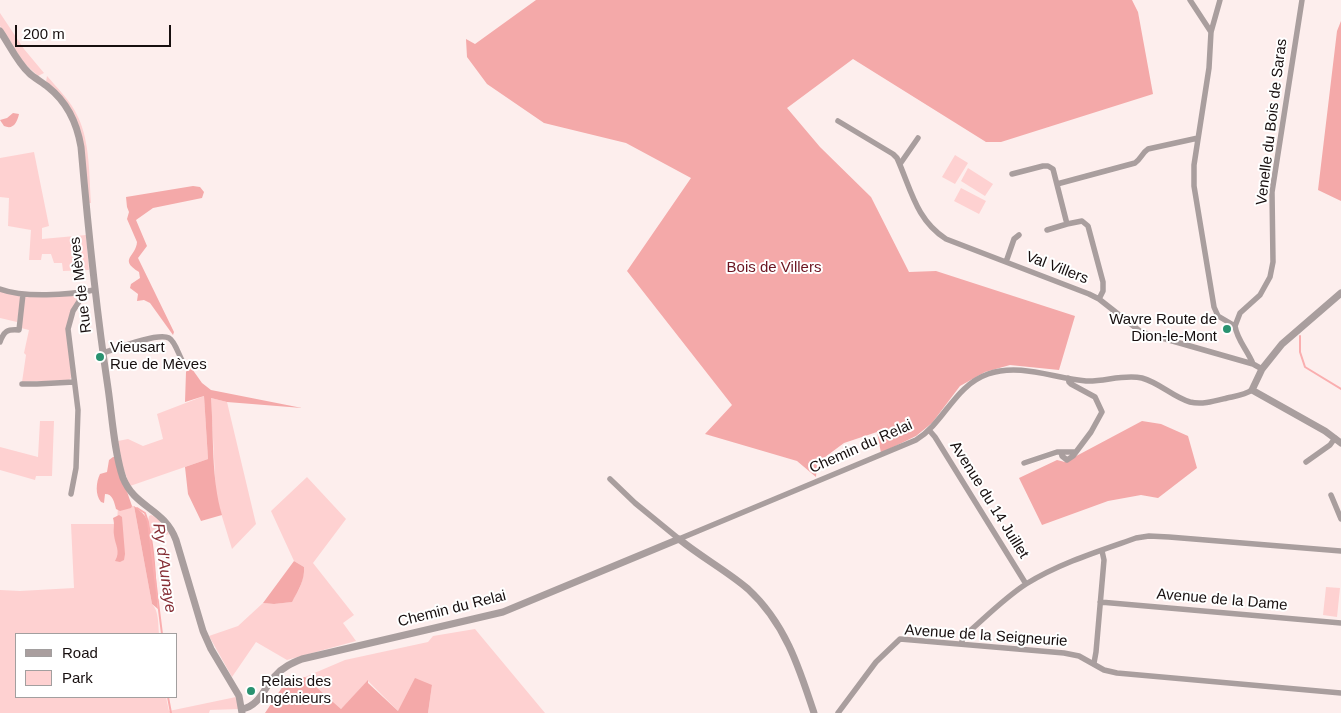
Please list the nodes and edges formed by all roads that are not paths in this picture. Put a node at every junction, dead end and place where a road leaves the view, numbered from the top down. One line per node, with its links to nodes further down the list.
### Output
1 (1190, 0): 5 (street)
2 (1220, 0): 5 (street)
3 (1302, 0): 22 (street, Venelle du Bois de Saras)
4 (0, 31): 17 (street, Rue de Mèves)
5 (1211, 32): 8 (street)
6 (838, 122): 9 (street, Val Villers)
7 (918, 138): 9 (street)
8 (1198, 138): 11 (street); 22 (street)
9 (900, 164): 15 (street, Val Villers)
10 (1012, 174): 11 (street)
11 (1057, 184): 12 (street)
12 (1067, 224): 13 (street, Val Villers); 21 (street, Val Villers)
13 (1047, 230)
14 (1019, 234): 15 (street, Val Villers)
15 (1006, 262): 21 (street, Val Villers)
16 (0, 289): 20 (street)
17 (94, 290): 18 (street); 24 (street, Rue de Mèves)
18 (85, 292): 20 (street); 29 (street)
19 (1341, 293): 27 (street)
20 (23, 294): 23 (street)
21 (1099, 298): 26 (street, Val Villers)
22 (1235, 326): 26 (street)
23 (0, 342)
24 (103, 353): 25 (street); 49 (street, Rue de Mèves)
25 (183, 362)
26 (1253, 364): 27 (street)
27 (1262, 370): 31 (street)
28 (1068, 378): 31 (street, Chemin du Relai); 32 (street, Chemin du Relai); 35 (street, Chemin du Relai)
29 (74, 382): 30 (street); 37 (street)
30 (22, 384)
31 (1252, 390): 33 (street)
32 (929, 430): 40 (street, Chemin du Relai); 43 (street, Avenue du 14 Juillet)
33 (1338, 440): 34 (street)
34 (1306, 462)
35 (1024, 464)
36 (610, 479): 40 (street)
37 (72, 494)
38 (1331, 494): 39 (street)
39 (1341, 519)
40 (679, 539): 49 (street, Chemin du Relai); 50 (street)
41 (1102, 551): 42 (street); 43 (street); 44 (street)
42 (1341, 551)
43 (1026, 584): 46 (street)
44 (1100, 602): 45 (street, Avenue de la Dame); 47 (street)
45 (1341, 623)
46 (961, 644): 47 (street, Avenue de la Seigneurie); 51 (street, Avenue de la Seigneurie)
47 (1094, 663): 48 (street, Avenue de la Seigneurie)
48 (1341, 693)
49 (242, 711)
50 (814, 713)
51 (838, 713)

